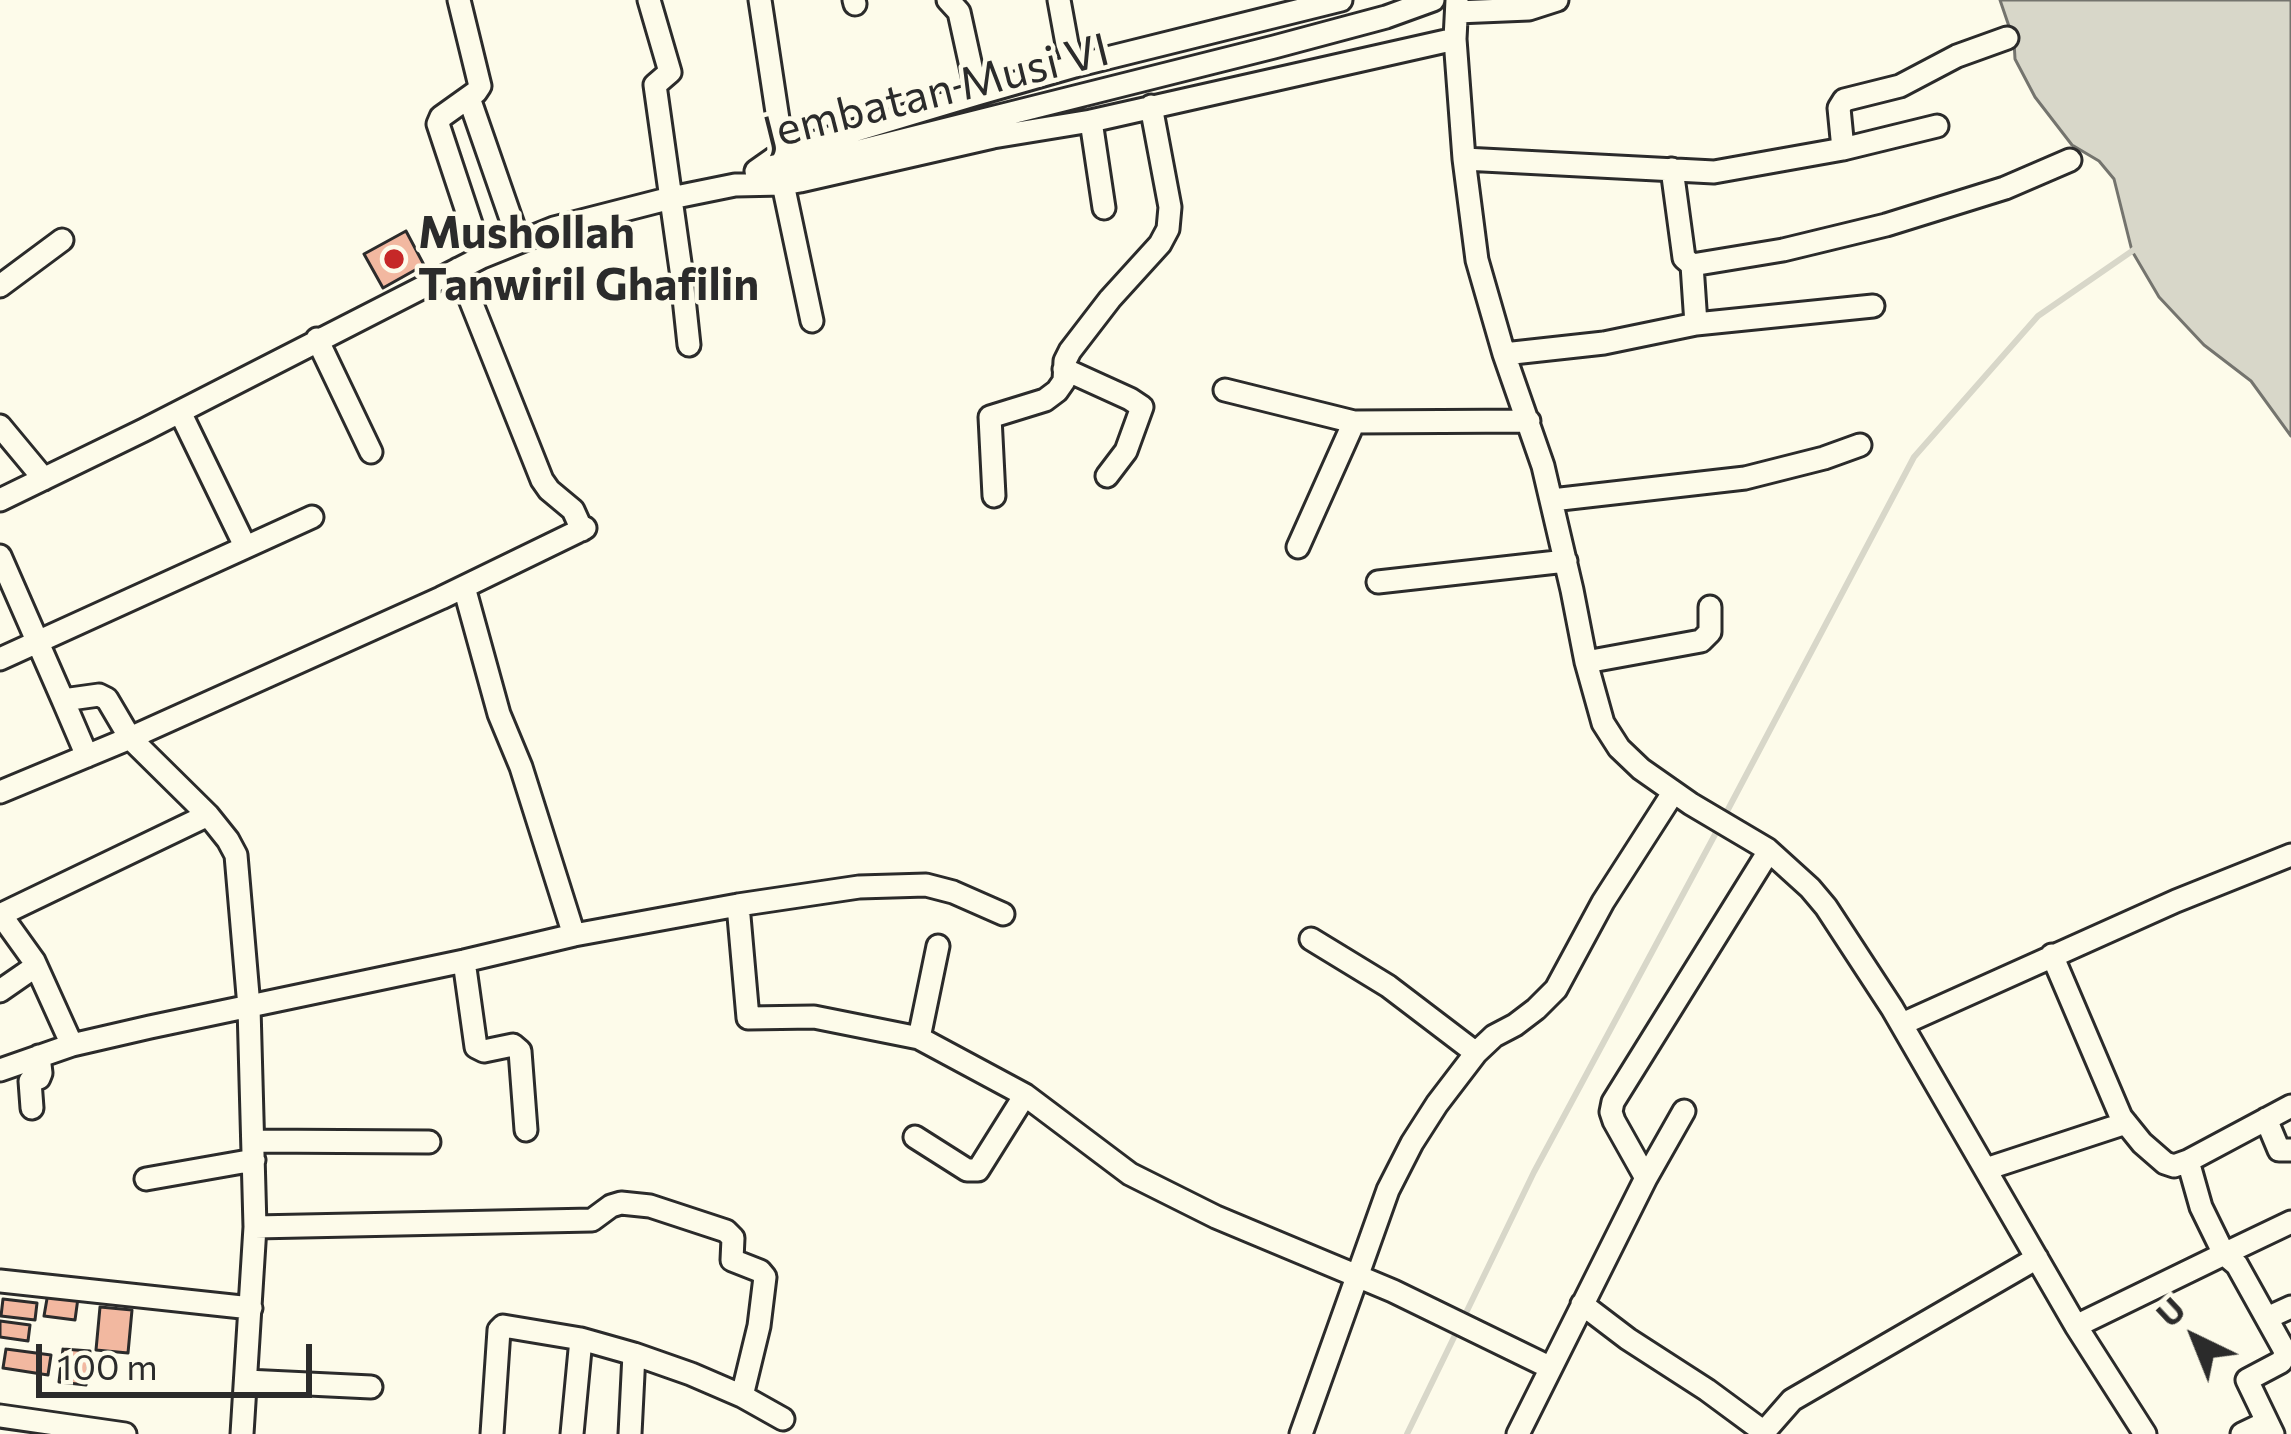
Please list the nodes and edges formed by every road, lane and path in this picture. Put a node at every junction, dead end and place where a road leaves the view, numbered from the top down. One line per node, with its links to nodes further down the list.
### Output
1 (459, 0): 14 (street)
2 (649, 0): 25 (street)
3 (760, 0): 19 (street)
4 (949, 0): 13 (street)
5 (1059, 0): 12 (street)
6 (1340, 0): 12 (street)
7 (1433, 0): 24 (street, Jembatan Musi VI)
8 (1557, 0): 9 (street)
9 (1456, 6): 11 (street)
10 (2007, 38): 18 (street)
11 (1455, 39): 15 (street); 20 (street)
12 (1075, 67): 13 (street)
13 (977, 94): 19 (street)
14 (469, 98): 28 (street); 29 (street)
15 (1151, 106): 16 (street); 39 (street)
16 (1091, 121): 23 (street); 26 (street)
17 (1937, 126): 18 (street)
18 (1843, 149): 22 (street)
19 (783, 152): 24 (street)
20 (1463, 159): 22 (street); 38 (street)
21 (2070, 160): 30 (street)
22 (1672, 169): 30 (street)
23 (782, 184): 24 (street); 34 (street)
24 (735, 185): 25 (street)
25 (671, 197): 28 (street); 37 (street)
26 (1104, 208)
27 (62, 240): 32 (street)
28 (519, 242): 29 (street)
29 (482, 256): 31 (street)
30 (1692, 265): 35 (street)
31 (458, 269): 36 (street); 58 (street)
32 (0, 286)
33 (1873, 306): 35 (street)
34 (812, 321)
35 (1696, 325): 38 (street)
36 (317, 340): 41 (street); 46 (street)
37 (688, 345)
38 (1504, 354): 42 (street)
39 (1064, 369): 47 (street); 49 (street)
40 (1225, 390): 43 (street)
41 (180, 412): 48 (street); 53 (street)
42 (1529, 421): 43 (street); 51 (street)
43 (1354, 422): 54 (street)
44 (0, 426): 48 (street)
45 (1860, 445): 51 (street)
46 (370, 452)
47 (1107, 476)
48 (44, 479): 50 (street)
49 (994, 496)
50 (0, 500)
51 (1552, 500): 56 (street)
52 (312, 517): 53 (street)
53 (245, 546): 60 (street)
54 (1298, 547)
55 (0, 556): 60 (street)
56 (1566, 561): 57 (street); 62 (street)
57 (1378, 582)
58 (464, 587): 64 (street); 74 (street)
59 (1710, 607): 62 (street)
60 (37, 641): 61 (street); 63 (street)
61 (0, 658)
62 (1586, 662): 67 (street)
63 (63, 700): 64 (street); 65 (street)
64 (130, 738): 65 (street); 68 (street)
65 (87, 756): 66 (street)
66 (0, 792)
67 (1682, 798): 69 (street); 85 (street)
68 (208, 815): 73 (street); 81 (street)
69 (1768, 850): 82 (street); 101 (street)
70 (2291, 855): 77 (street)
71 (738, 905): 72 (street); 74 (street); 83 (street)
72 (1003, 914)
73 (0, 915): 79 (street)
74 (574, 935): 78 (street)
75 (1311, 939): 85 (street)
76 (938, 946): 83 (street)
77 (2052, 955): 82 (street); 93 (street)
78 (464, 962): 81 (street); 94 (street)
79 (36, 966): 80 (street); 84 (street)
80 (0, 992)
81 (249, 1007): 84 (street); 97 (street)
82 (1902, 1024): 100 (street)
83 (919, 1038): 88 (street)
84 (72, 1046): 86 (street)
85 (1476, 1053): 107 (street)
86 (39, 1056): 87 (street); 90 (street)
87 (0, 1070)
88 (1024, 1095): 95 (street); 107 (street)
89 (2291, 1106): 92 (street)
90 (32, 1108)
91 (1684, 1111): 101 (street)
92 (2266, 1120): 98 (street); 99 (street)
93 (2126, 1124): 99 (street); 100 (street)
94 (526, 1130)
95 (915, 1137)
96 (429, 1142): 97 (street)
97 (254, 1150): 102 (street); 104 (street)
98 (2291, 1150)
99 (2188, 1161): 105 (street)
100 (1986, 1169): 106 (street)
101 (1646, 1178): 109 (street)
102 (146, 1179)
103 (2291, 1222): 105 (street)
104 (255, 1227): 111 (street); 119 (street)
105 (2224, 1254): 112 (street); 113 (street)
106 (2037, 1258): 109 (street); 113 (street)
107 (1358, 1276): 116 (street); 129 (street)
108 (0, 1281): 111 (street)
109 (1582, 1304): 116 (street)
110 (2291, 1307): 112 (street)
111 (251, 1309): 117 (street)
112 (2267, 1318): 122 (street)
113 (2076, 1326): 131 (street)
114 (581, 1339): 115 (street); 126 (street); 127 (street)
115 (634, 1354): 119 (street); 128 (street)
116 (1551, 1367): 130 (street)
117 (246, 1381): 118 (street); 125 (street)
118 (371, 1387)
119 (742, 1396): 121 (street)
120 (0, 1416): 123 (street)
121 (783, 1419)
122 (2270, 1428): 132 (street)
123 (63, 1430): 124 (street)
124 (125, 1434)
125 (242, 1434)
126 (492, 1434)
127 (572, 1434)
128 (630, 1434)
129 (1301, 1434)
130 (1518, 1434)
131 (2145, 1434)
132 (2242, 1434)

